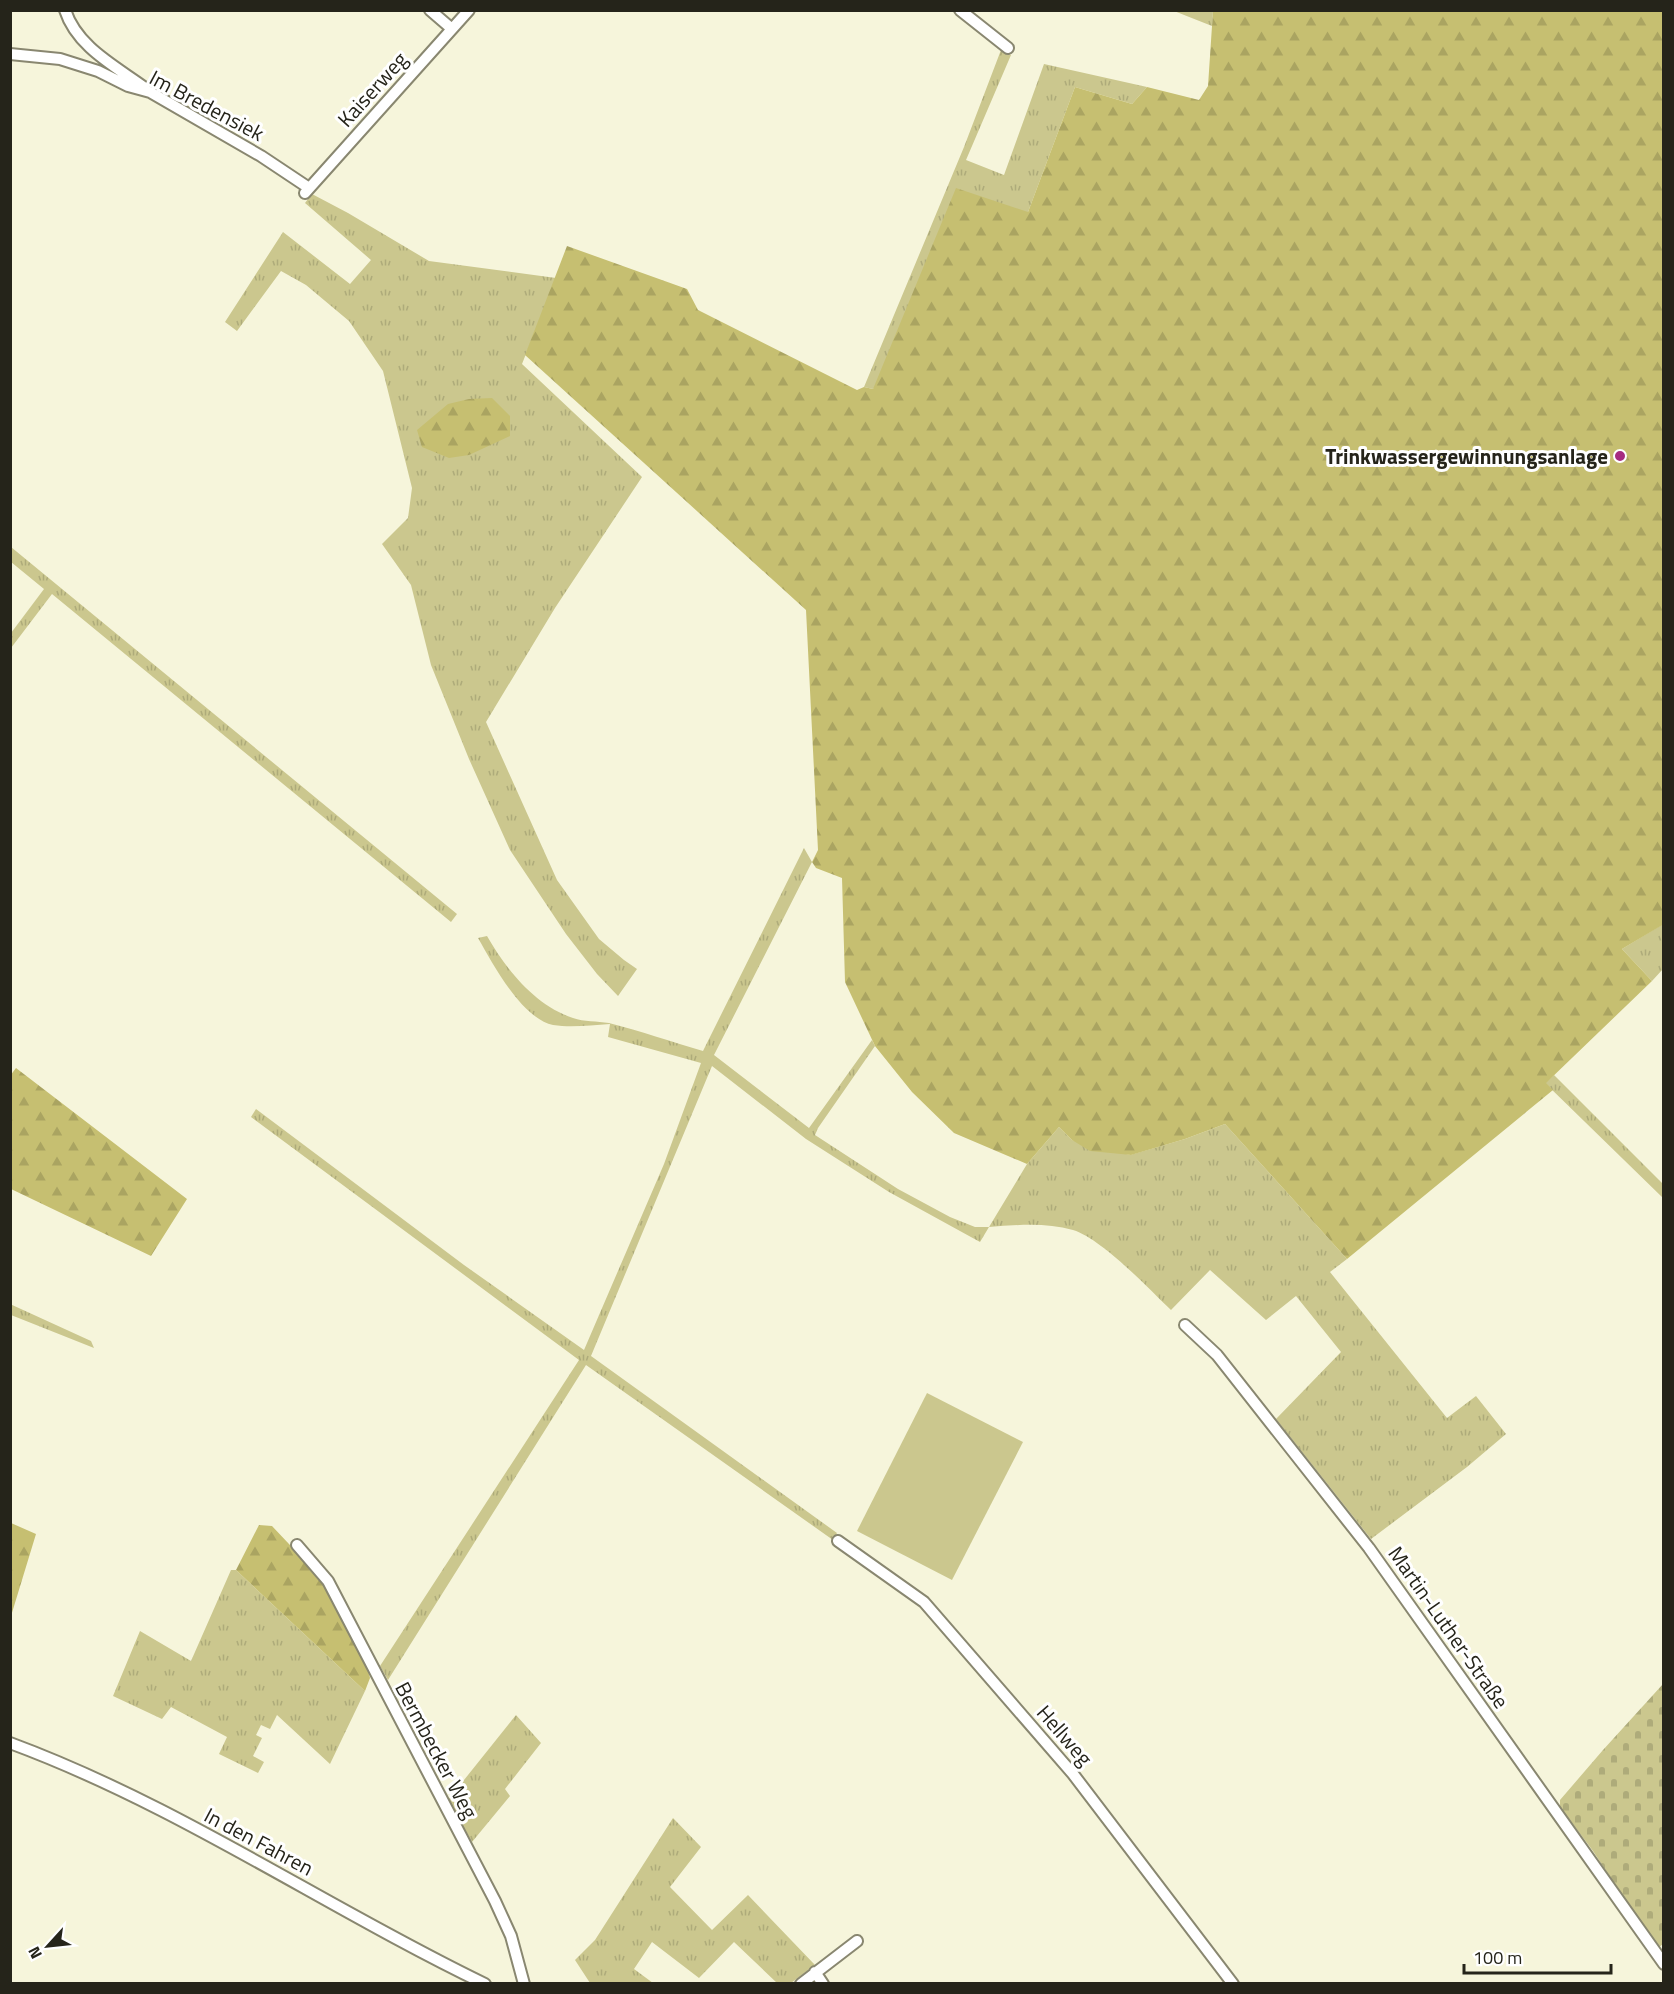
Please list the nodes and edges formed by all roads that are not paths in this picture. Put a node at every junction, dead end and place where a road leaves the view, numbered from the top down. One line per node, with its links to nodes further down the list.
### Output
1 (65, 10): 8 (street)
2 (430, 10): 5 (street)
3 (469, 10): 5 (street, Kaiserweg)
4 (960, 10): 6 (street)
5 (452, 29): 9 (street, Kaiserweg)
6 (1008, 48)
7 (10, 54): 8 (street, Im Bredensiek)
8 (150, 92): 9 (street, Im Bredensiek)
9 (307, 191)
10 (1185, 1325): 15 (street, Martin-Luther-Straße)
11 (838, 1541): 21 (street, Hellweg)
12 (297, 1545): 18 (street, Bermbecker Weg)
13 (10, 1743): 17 (street, In den Fahren)
14 (857, 1941): 16 (street)
15 (1664, 1964)
16 (815, 1972): 19 (street); 20 (street)
17 (485, 1983)
18 (524, 1983)
19 (801, 1983)
20 (824, 1983)
21 (1233, 1983)

